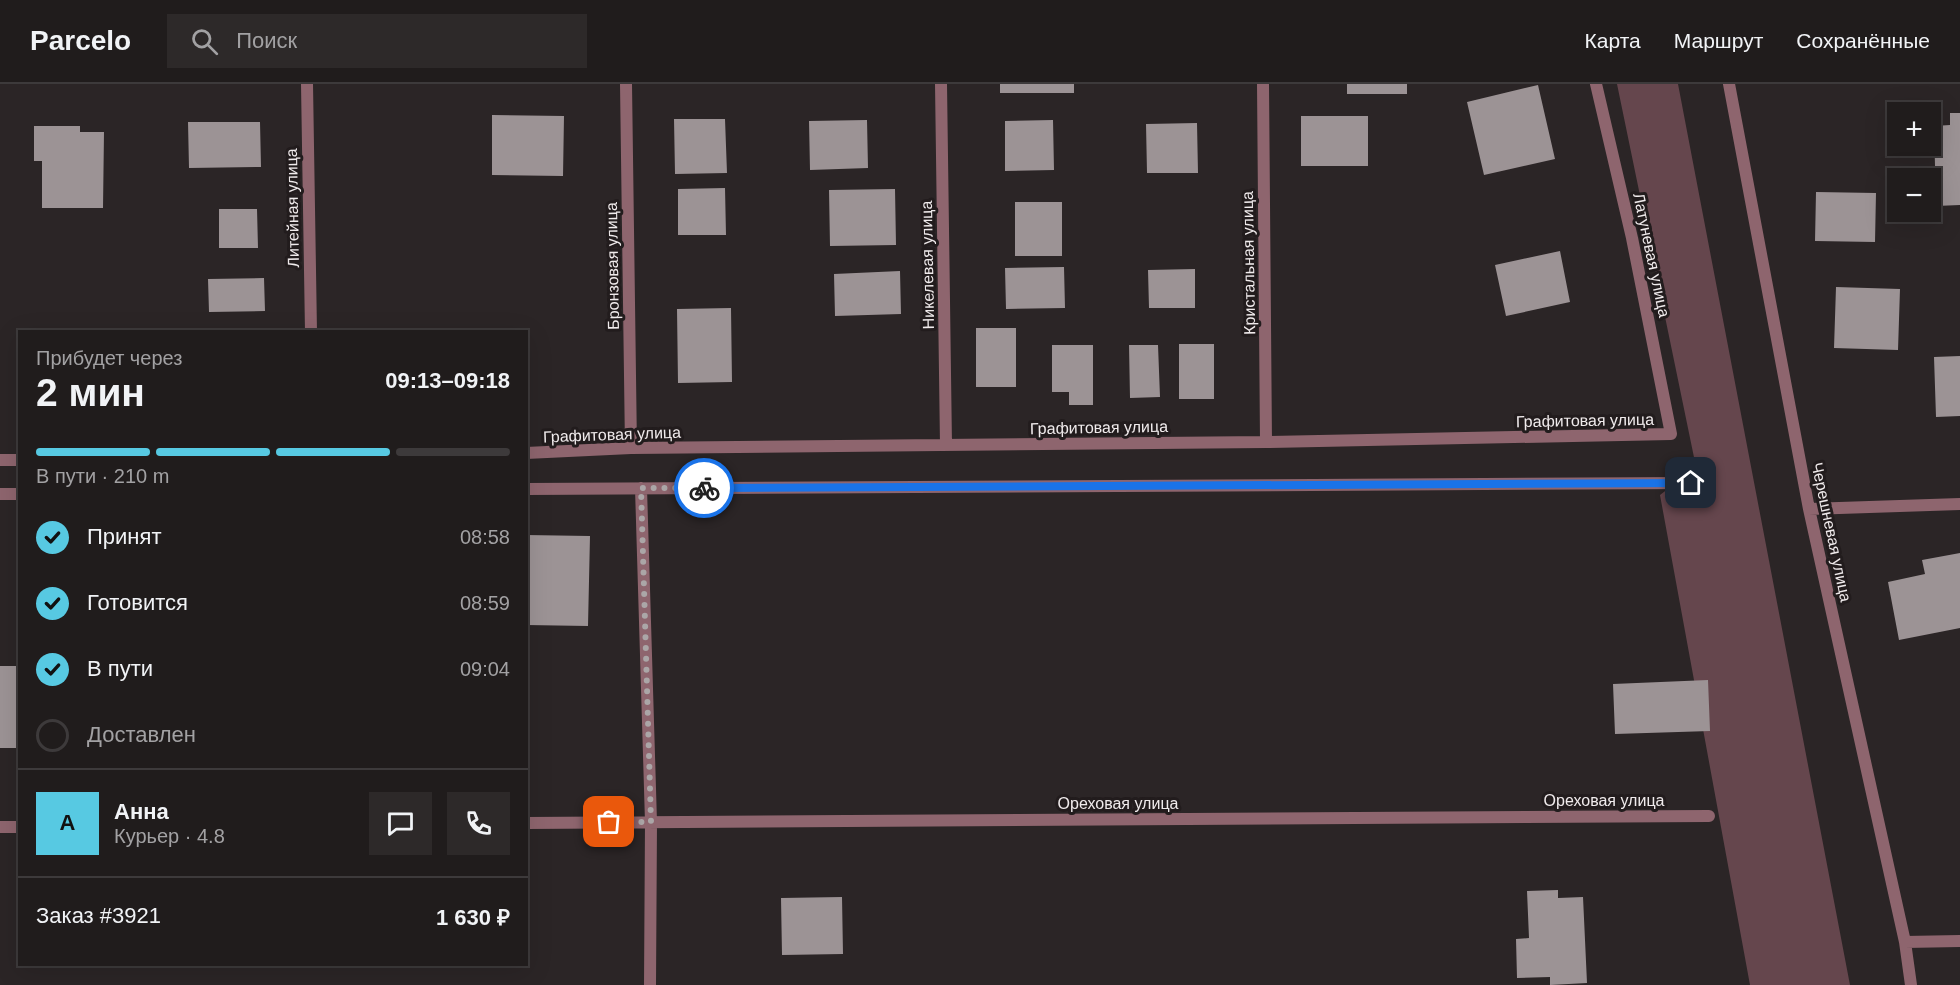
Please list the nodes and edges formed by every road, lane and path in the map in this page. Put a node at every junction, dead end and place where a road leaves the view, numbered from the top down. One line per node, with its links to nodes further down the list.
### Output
1 (307, 84): 7 (street, Литейная улица)
2 (626, 84): 11 (street, Бронзовая улица)
3 (941, 84): 10 (street, Никелевая улица)
4 (1263, 84): 9 (street, Кристальная улица)
5 (1596, 84): 8 (street, Латуневая улица)
6 (1729, 84): 21 (street, Черешневая улица)
7 (311, 330)
8 (1671, 434): 9 (street, Графитовая улица)
9 (1266, 442): 10 (street, Графитовая улица)
10 (946, 445): 11 (street, Графитовая улица)
11 (631, 448): 12 (street, Графитовая улица)
12 (528, 453)
13 (0, 460): 14 (street)
14 (18, 460)
15 (1691, 483): 16 (street)
16 (641, 488): 17 (street); 23 (street)
17 (528, 489)
18 (0, 494): 19 (street)
19 (18, 494)
20 (1960, 504): 21 (street)
21 (1809, 509): 28 (street, Черешневая улица)
22 (1709, 816): 23 (street, Ореховая улица)
23 (651, 822): 24 (street, Ореховая улица); 29 (street)
24 (528, 823)
25 (0, 827): 26 (street)
26 (18, 827)
27 (1960, 941): 28 (street)
28 (1905, 942): 30 (street, Черешневая улица)
29 (650, 985)
30 (1911, 985)

